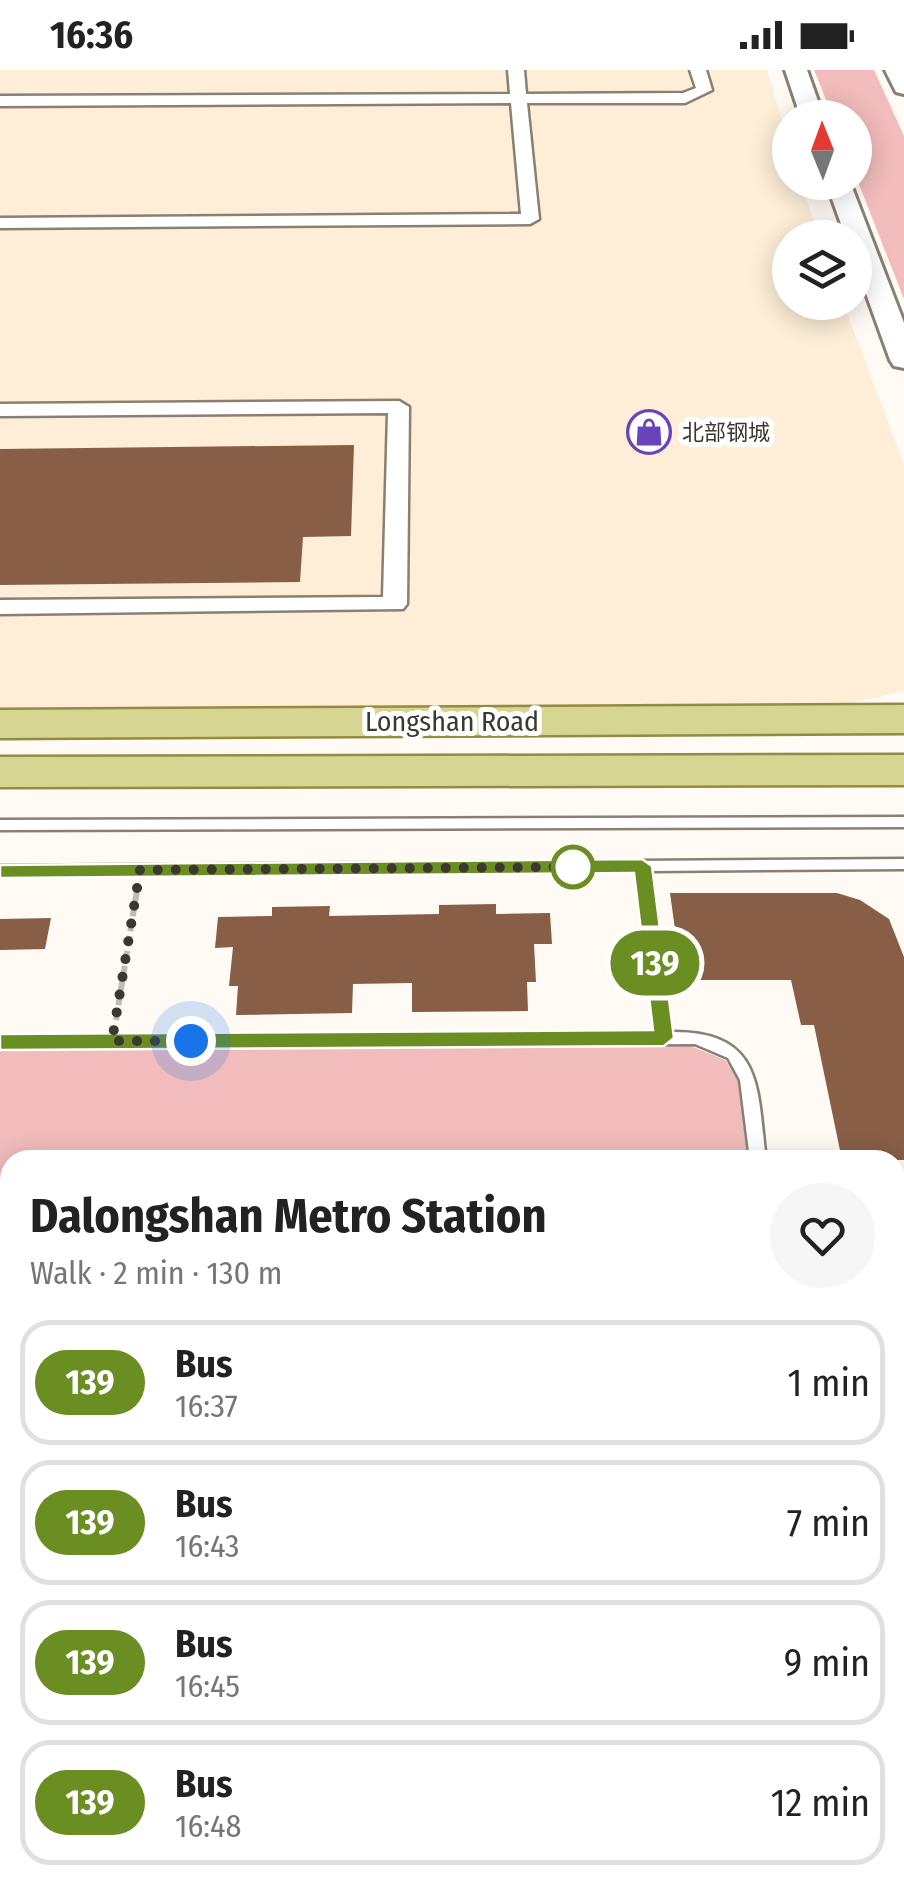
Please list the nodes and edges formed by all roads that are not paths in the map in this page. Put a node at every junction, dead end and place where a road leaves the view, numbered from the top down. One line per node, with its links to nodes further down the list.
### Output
1 (516, 70): 6 (street)
2 (698, 70): 6 (street)
3 (796, 70): 7 (main road)
4 (896, 70): 5 (main road)
5 (904, 87)
6 (519, 98): 8 (street); 10 (street)
7 (807, 100)
8 (0, 101)
9 (845, 200): 11 (main road)
10 (0, 223)
11 (904, 360)
12 (0, 410): 13 (street)
13 (0, 607)
14 (904, 702): 16 (main road)
15 (904, 719): 16 (main road, Longshan Road)
16 (817, 720): 17 (main road, Longshan Road)
17 (0, 724)
18 (803, 770): 19 (main road, Longshan Road); 20 (main road, Longshan Road); 21 (main road)
19 (904, 770)
20 (0, 772)
21 (904, 783)
22 (904, 822): 23 (lane)
23 (0, 824)
24 (904, 864): 25 (lane)
25 (642, 866): 26 (lane); 27 (lane)
26 (0, 871)
27 (664, 1038): 28 (lane); 29 (lane)
28 (0, 1042)
29 (757, 1150)

